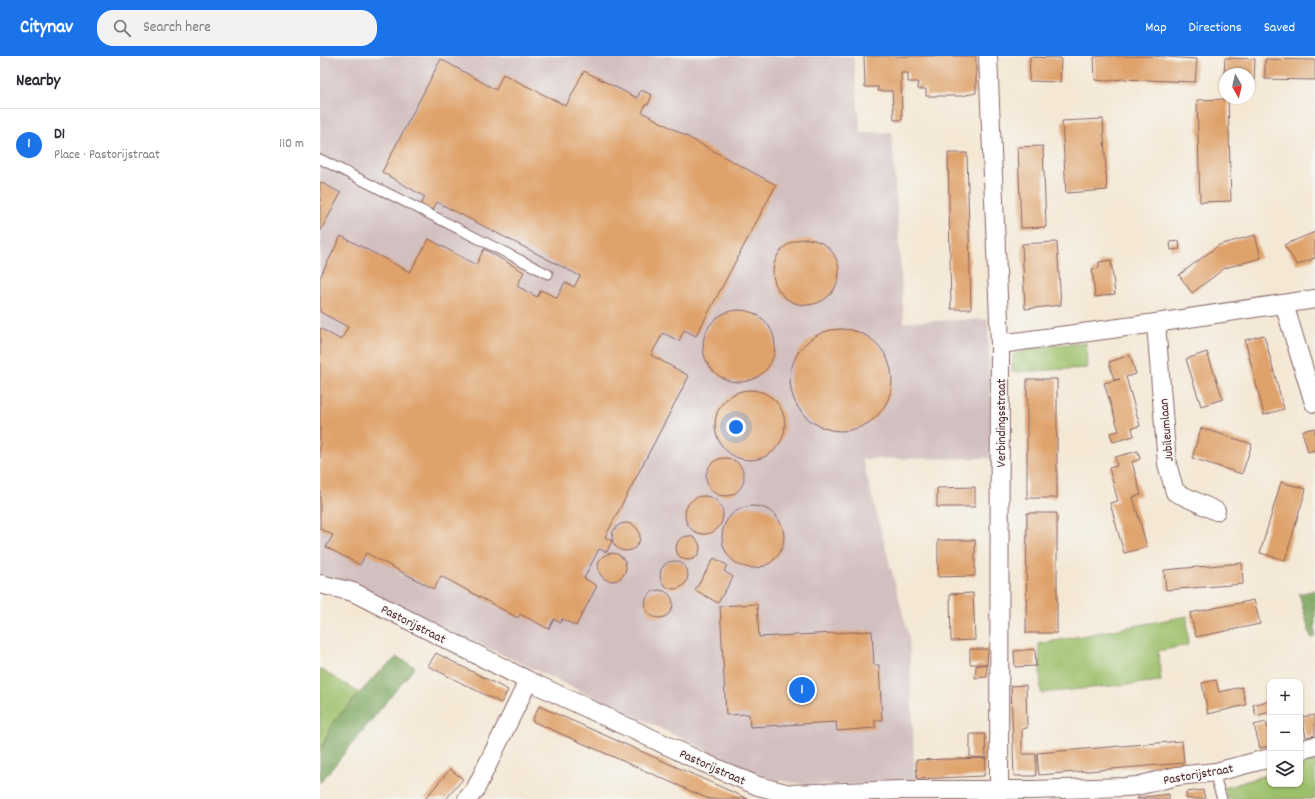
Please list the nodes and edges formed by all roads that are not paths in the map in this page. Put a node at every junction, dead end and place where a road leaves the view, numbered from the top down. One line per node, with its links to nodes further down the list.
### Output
1 (988, 56): 7 (street, Verbindingsstraat)
2 (320, 159): 3 (lane)
3 (548, 274)
4 (1315, 299): 5 (street)
5 (1284, 304): 6 (street); 8 (street)
6 (1156, 323): 7 (street); 9 (street, Jubileumlaan)
7 (1000, 344): 16 (street, Verbindingsstraat)
8 (1314, 403)
9 (1216, 511)
10 (320, 584): 11 (street, Pastorijstraat)
11 (527, 680): 17 (street, Pastorijstraat); 18 (street)
12 (1315, 746): 13 (street)
13 (1303, 749)
14 (1267, 759): 15 (street, Pastorijstraat)
15 (1216, 772): 16 (street, Pastorijstraat); 19 (lane)
16 (999, 790): 17 (street, Pastorijstraat)
17 (790, 796)
18 (467, 799)
19 (1222, 799)

